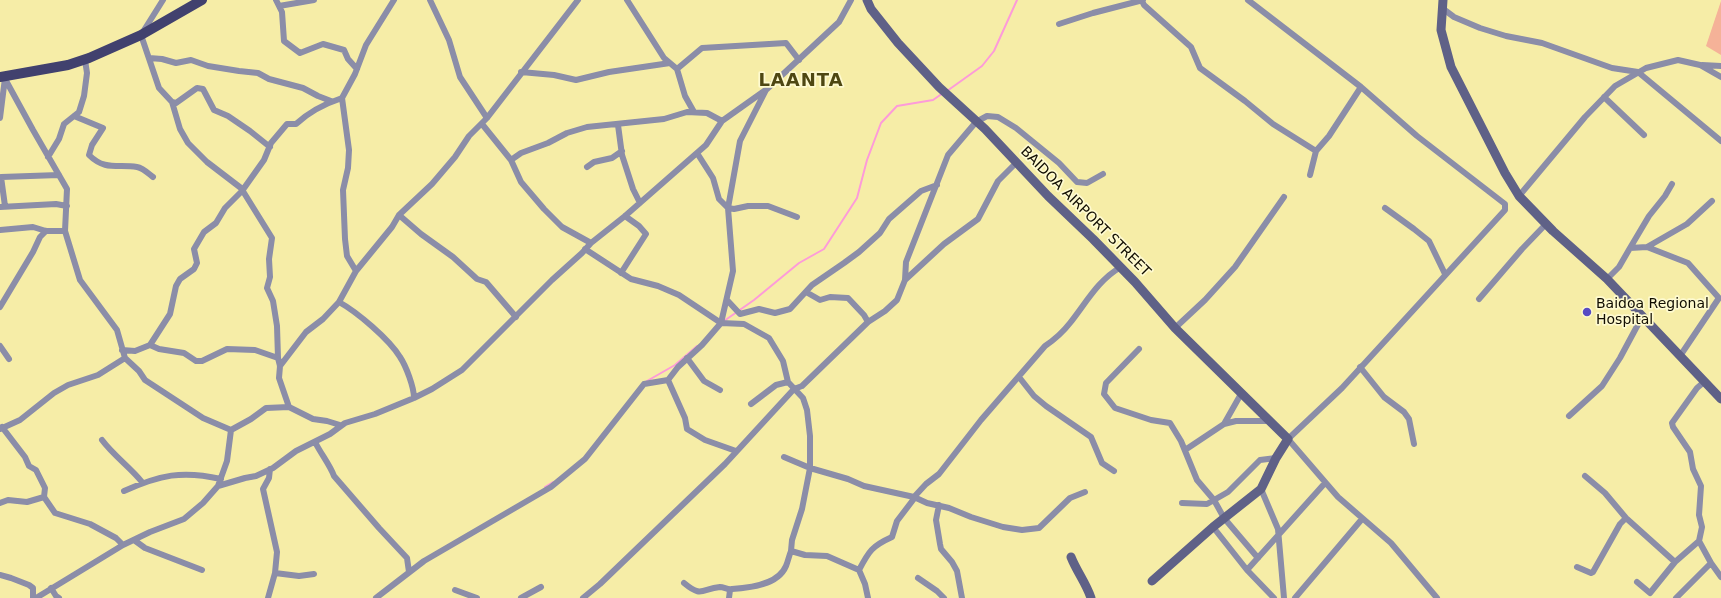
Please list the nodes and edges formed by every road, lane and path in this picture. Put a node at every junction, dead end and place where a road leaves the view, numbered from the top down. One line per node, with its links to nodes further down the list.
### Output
1 (163, 0): 15 (street)
2 (202, 0): 15 (main road)
3 (314, 0): 12 (street)
4 (394, 0): 22 (street)
5 (430, 0): 37 (street)
6 (578, 0): 24 (street)
7 (627, 0): 19 (street)
8 (851, 0): 18 (street)
9 (868, 0): 39 (street, BAIDOA AIRPORT STREET)
10 (1248, 0): 28 (street)
11 (1143, 1): 14 (street); 46 (street)
12 (278, 3): 22 (street)
13 (1443, 4): 25 (street); 60 (street)
14 (1059, 24)
15 (141, 35): 16 (street); 17 (main road)
16 (149, 58): 32 (street); 33 (street)
17 (85, 60): 26 (main road); 35 (street)
18 (799, 60): 23 (street); 29 (street)
19 (670, 63): 23 (street); 24 (street)
20 (1700, 65): 21 (street); 25 (street); 27 (street)
21 (1721, 66)
22 (357, 69): 30 (street)
23 (677, 69): 34 (street)
24 (521, 72): 37 (street)
25 (1638, 72): 31 (street); 43 (street)
26 (2, 77): 36 (street); 48 (street)
27 (1721, 77)
28 (1361, 87): 46 (street); 84 (street)
29 (767, 89): 38 (street); 66 (street)
30 (342, 98): 32 (street); 81 (street)
31 (1604, 98): 42 (street); 60 (street)
32 (332, 101): 44 (street)
33 (172, 102): 44 (street); 59 (street)
34 (694, 112): 38 (street); 41 (street)
35 (74, 116): 48 (street); 56 (street)
36 (0, 118)
37 (487, 118): 40 (street)
38 (722, 121): 47 (street)
39 (976, 122): 50 (street, BAIDOA AIRPORT STREET); 52 (street); 58 (street)
40 (482, 124): 49 (street); 68 (street)
41 (618, 125): 45 (street); 49 (street)
42 (1644, 135)
43 (1721, 141)
44 (270, 148): 59 (street)
45 (622, 151): 51 (street); 63 (street)
46 (1316, 151): 55 (street)
47 (697, 153): 63 (street); 66 (street)
48 (48, 157): 54 (street)
49 (511, 160): 75 (street)
50 (1016, 163): 79 (street, BAIDOA AIRPORT STREET); 85 (street)
51 (587, 167)
52 (1103, 174)
53 (0, 175): 54 (street); 64 (street)
54 (59, 175): 65 (street)
55 (1310, 175)
56 (153, 177)
57 (1672, 184): 77 (street)
58 (937, 185): 85 (street); 87 (street)
59 (242, 191): 99 (street); 105 (street)
60 (1519, 196): 71 (street)
61 (1284, 197): 98 (street)
62 (1712, 201): 76 (street)
63 (640, 202): 69 (street)
64 (2, 206): 65 (street)
65 (67, 206): 74 (street)
66 (728, 208): 70 (street); 89 (street)
67 (1385, 208): 84 (street)
68 (399, 215): 81 (street); 93 (street)
69 (625, 216): 75 (street); 82 (street)
70 (797, 217)
71 (1546, 224): 86 (street); 88 (street)
72 (0, 230): 73 (street)
73 (46, 231): 74 (street); 91 (street)
74 (65, 231): 102 (street)
75 (590, 243): 78 (street)
76 (1648, 247): 77 (street); 103 (street)
77 (1630, 248): 86 (street)
78 (585, 249): 82 (street); 93 (street)
79 (1104, 250): 80 (street, BAIDOA AIRPORT STREET); 83 (street)
80 (1120, 267): 83 (street); 98 (street, BAIDOA AIRPORT STREET)
81 (356, 271): 90 (street)
82 (621, 273): 96 (street)
83 (1109, 274): 110 (street)
84 (1445, 274): 109 (street)
85 (905, 280): 95 (street)
86 (1607, 280): 94 (street)
87 (806, 292): 92 (street); 95 (street)
88 (1479, 299)
89 (727, 300): 92 (street); 96 (street)
90 (339, 302): 108 (street); 117 (street)
91 (0, 307)
92 (740, 314): 97 (street)
93 (516, 317): 117 (street)
94 (1642, 317): 103 (street); 121 (street)
95 (868, 322): 114 (street)
96 (721, 323): 97 (street); 106 (street)
97 (744, 324): 112 (street)
98 (1175, 328): 116 (street, BAIDOA AIRPORT STREET)
99 (150, 345): 102 (street); 105 (street)
100 (0, 346): 107 (street)
101 (1139, 349): 131 (street)
102 (122, 350): 104 (street)
103 (1680, 356): 113 (street)
104 (125, 358): 125 (street); 126 (street)
105 (278, 358): 108 (street)
106 (688, 358): 111 (street); 115 (street)
107 (9, 359)
108 (280, 366): 120 (street)
109 (1360, 368): 127 (street); 130 (street)
110 (1019, 377): 137 (street); 146 (street)
111 (668, 380): 132 (street); 169 (street)
112 (788, 382): 114 (street); 119 (street)
113 (1704, 382): 118 (street); 158 (street)
114 (794, 389): 132 (street); 135 (street)
115 (720, 390)
116 (1241, 394): 122 (street, BAIDOA AIRPORT STREET); 123 (street)
117 (414, 398): 124 (street)
118 (1721, 399)
119 (751, 404)
120 (289, 407): 124 (street); 126 (street)
121 (1569, 416)
122 (1269, 421): 123 (street); 127 (street, BAIDOA AIRPORT STREET)
123 (1224, 424): 131 (street)
124 (340, 425): 129 (street)
125 (1, 428): 147 (street)
126 (231, 430): 139 (street)
127 (1288, 439): 134 (street); 141 (street)
128 (102, 440): 140 (street)
129 (315, 442): 136 (street); 169 (street)
130 (1414, 444)
131 (1185, 450): 148 (street)
132 (736, 451): 189 (street)
133 (784, 457): 135 (street)
134 (1276, 458): 143 (street); 148 (street)
135 (810, 468): 146 (street); 160 (street)
136 (270, 469): 142 (street); 170 (street)
137 (1114, 471)
138 (1585, 476): 153 (street)
139 (221, 479): 140 (street); 142 (street)
140 (142, 482): 144 (street)
141 (1326, 483): 154 (street); 156 (street)
142 (218, 486): 157 (street)
143 (1261, 489): 152 (street); 156 (street)
144 (124, 490)
145 (1085, 492): 151 (street)
146 (914, 497): 151 (street); 167 (street)
147 (44, 498): 149 (street); 159 (street)
148 (1214, 500): 150 (street); 152 (street)
149 (0, 503)
150 (1182, 503)
151 (939, 505): 193 (street)
152 (1224, 518): 155 (street); 162 (street)
153 (1626, 518): 163 (street); 165 (street)
154 (1362, 519): 197 (street); 198 (street)
155 (1213, 527): 168 (street); 175 (street)
156 (1278, 536): 162 (street); 196 (street)
157 (134, 540): 159 (street); 166 (street)
158 (1699, 541): 163 (street); 164 (street)
159 (123, 545): 179 (street)
160 (791, 551): 167 (street); 181 (street)
161 (1071, 557): 194 (street)
162 (1258, 558): 168 (street)
163 (1674, 562): 176 (street)
164 (1711, 563): 173 (street); 199 (street)
165 (1577, 567)
166 (202, 570)
167 (859, 570): 191 (street)
168 (1247, 570): 195 (street)
169 (409, 572): 186 (street)
170 (275, 573): 171 (street); 185 (street)
171 (314, 574)
172 (0, 575): 182 (street)
173 (1721, 577)
174 (918, 578): 192 (street)
175 (1152, 581)
176 (1637, 582)
177 (684, 583): 181 (street)
178 (541, 587): 188 (street)
179 (50, 588): 183 (street); 184 (street)
180 (455, 590): 187 (street)
181 (730, 590): 190 (street)
182 (33, 598)
183 (36, 598)
184 (59, 598)
185 (268, 598)
186 (376, 598)
187 (477, 598)
188 (521, 598)
189 (583, 598)
190 (729, 598)
191 (868, 598)
192 (944, 598)
193 (962, 598)
194 (1091, 598)
195 (1274, 598)
196 (1284, 598)
197 (1294, 598)
198 (1437, 598)
199 (1676, 598)

